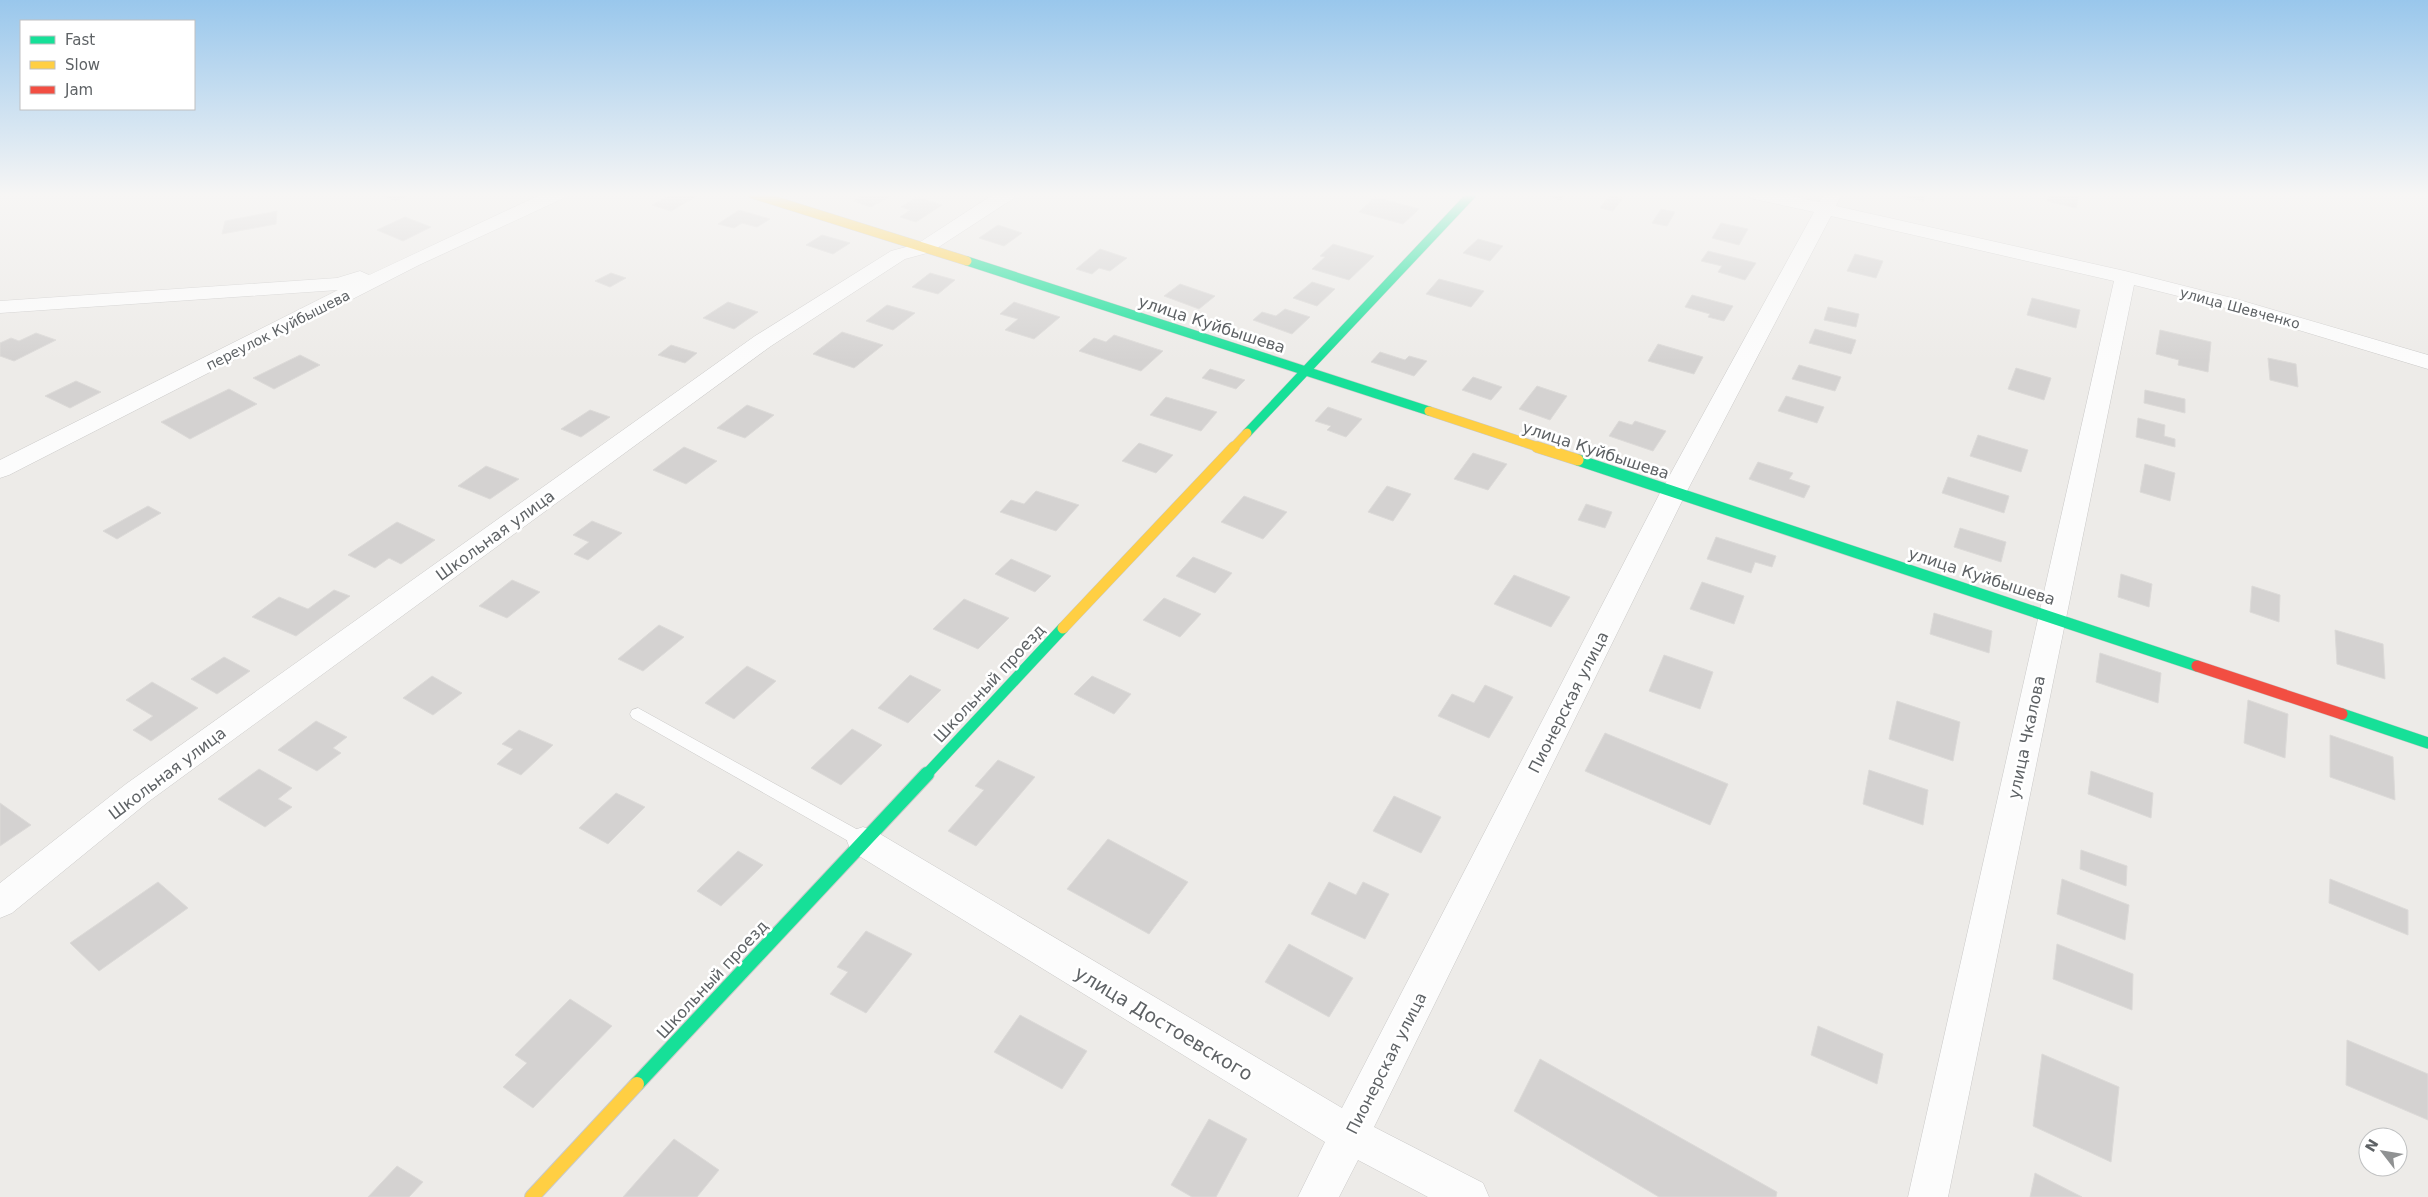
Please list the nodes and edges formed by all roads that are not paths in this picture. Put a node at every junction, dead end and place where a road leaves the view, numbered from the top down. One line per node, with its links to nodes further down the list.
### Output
1 (436, 250): 7 (street, переулок Куйбышева)
2 (917, 250): 18 (street, Школьная улица)
3 (930, 250): 11 (street, улица Куйбышева)
4 (1419, 250): 11 (street, Школьный проезд)
5 (1803, 250): 13 (street, Пионерская улица)
6 (2018, 250): 8 (street, улица Шевченко)
7 (412, 261): 9 (street); 12 (street, переулок Куйбышева)
8 (2125, 277): 10 (street, улица Шевченко); 14 (street, улица Чкалова)
9 (0, 307)
10 (2428, 362)
11 (1304, 372): 13 (street, улица Куйбышева); 17 (street, Школьный проезд)
12 (0, 470)
13 (1673, 493): 14 (street, улица Куйбышева); 19 (street, Пионерская улица)
14 (2052, 616): 16 (street, улица Куйбышева); 23 (street, улица Чкалова)
15 (638, 714): 17 (lane)
16 (2428, 743)
17 (863, 841): 19 (street, улица Достоевского); 20 (street, Школьный проезд)
18 (0, 903)
19 (1350, 1135): 21 (street, Пионерская улица); 22 (street, улица Достоевского)
20 (532, 1197)
21 (1318, 1197)
22 (1469, 1197)
23 (1928, 1197)

